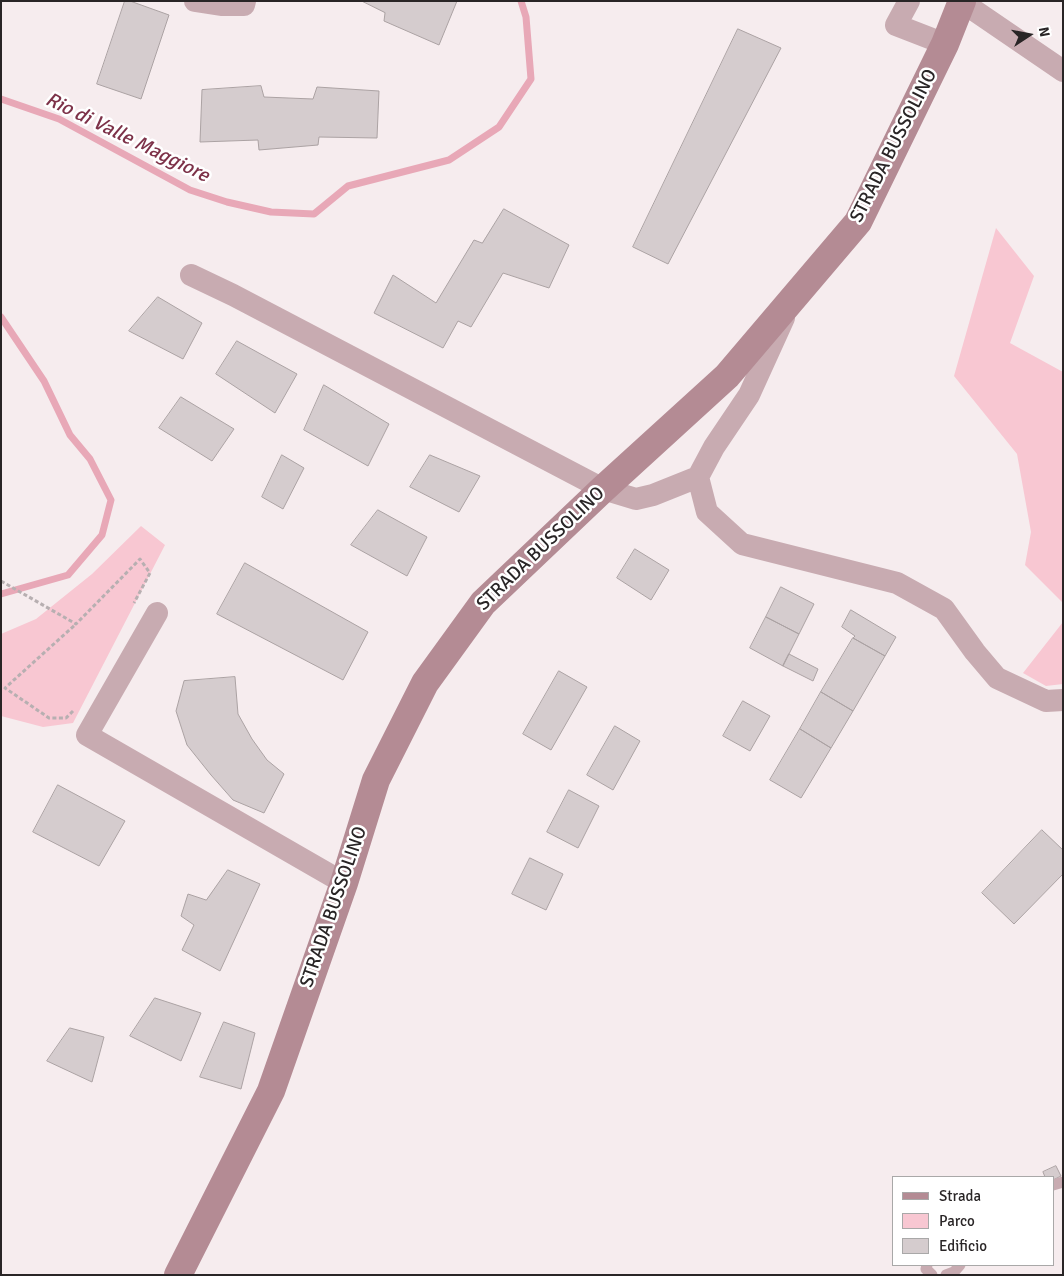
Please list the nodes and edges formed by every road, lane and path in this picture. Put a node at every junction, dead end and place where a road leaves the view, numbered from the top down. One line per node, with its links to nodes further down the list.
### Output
1 (195, 1): 2 (street)
2 (245, 1)
3 (909, 1): 5 (street)
4 (962, 2): 5 (street, STRADA BUSSOLINO); 6 (street)
5 (945, 44): 8 (street, STRADA BUSSOLINO)
6 (1063, 71)
7 (191, 275): 10 (street)
8 (792, 300): 9 (street); 10 (street, STRADA BUSSOLINO)
9 (698, 477): 10 (street); 15 (street)
10 (603, 489): 17 (street, STRADA BUSSOLINO)
11 (1, 580): 14 (path)
12 (132, 606): 14 (path)
13 (157, 613): 17 (street)
14 (76, 624): 16 (path)
15 (1063, 700)
16 (78, 706)
17 (344, 883): 19 (street, STRADA BUSSOLINO)
18 (959, 1266): 20 (lane)
19 (178, 1275)
20 (946, 1275)

